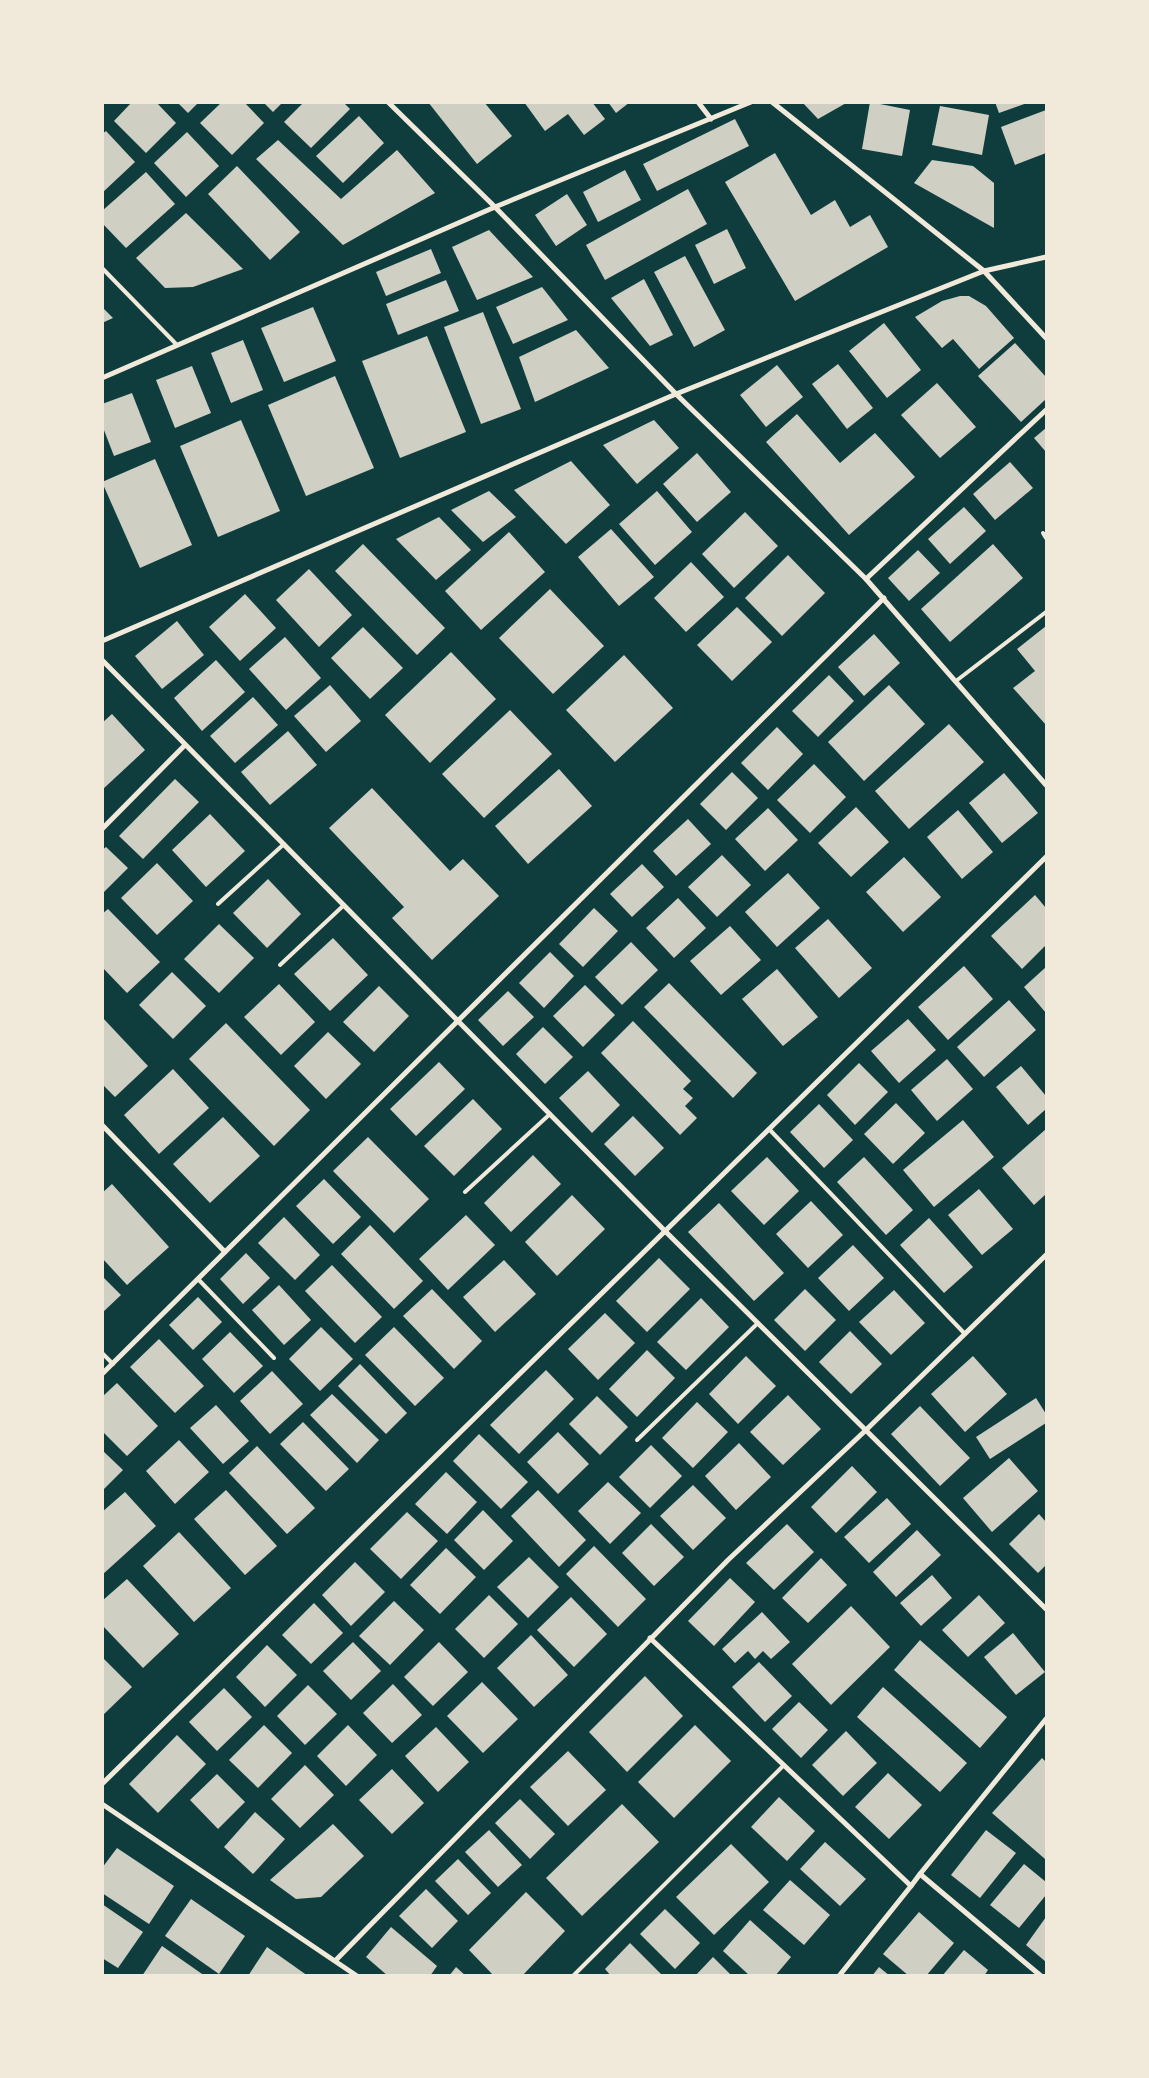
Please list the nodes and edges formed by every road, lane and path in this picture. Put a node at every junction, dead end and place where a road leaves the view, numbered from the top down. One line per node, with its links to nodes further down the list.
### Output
1 (388, 102): 6 (street)
2 (698, 102): 5 (street)
3 (751, 102): 5 (street)
4 (772, 102): 9 (street)
5 (712, 120): 6 (street)
6 (495, 207): 11 (street); 13 (street)
7 (1046, 257): 9 (street)
8 (102, 268): 11 (lane)
9 (984, 270): 10 (street); 13 (street)
10 (1046, 338)
11 (178, 346): 12 (street)
12 (102, 378)
13 (676, 394): 17 (street); 20 (street)
14 (1046, 410): 17 (street)
15 (1043, 533): 16 (lane)
16 (1046, 538)
17 (866, 579): 18 (street)
18 (884, 598): 22 (street); 31 (street)
19 (1046, 612): 22 (lane)
20 (102, 642)
21 (102, 660): 23 (street)
22 (956, 681): 24 (street)
23 (185, 744): 25 (street); 26 (street)
24 (1046, 785)
25 (102, 830)
26 (284, 844): 28 (lane); 29 (street)
27 (1046, 857): 34 (street)
28 (218, 904)
29 (344, 905): 30 (lane); 31 (street)
30 (280, 965)
31 (458, 1021): 32 (street); 37 (street)
32 (550, 1114): 35 (lane); 36 (street)
33 (102, 1125): 37 (street)
34 (769, 1129): 36 (street); 41 (lane)
35 (465, 1192)
36 (665, 1231): 40 (street); 52 (street)
37 (225, 1252): 39 (street)
38 (1046, 1255): 41 (street)
39 (198, 1279): 43 (lane); 44 (street)
40 (758, 1323): 46 (street); 47 (lane)
41 (965, 1334): 46 (street)
42 (102, 1353): 44 (lane)
43 (274, 1358)
44 (113, 1364): 45 (street)
45 (102, 1374)
46 (866, 1430): 48 (street); 49 (street)
47 (637, 1440)
48 (1046, 1609)
49 (650, 1638): 51 (street); 56 (street)
50 (1046, 1719): 54 (street)
51 (784, 1765): 55 (street); 58 (lane)
52 (102, 1784)
53 (102, 1804): 56 (street)
54 (920, 1874): 55 (street); 60 (street)
55 (911, 1886): 59 (street)
56 (336, 1960): 57 (street)
57 (356, 1975)
58 (574, 1976)
59 (839, 1976)
60 (1041, 1976)

